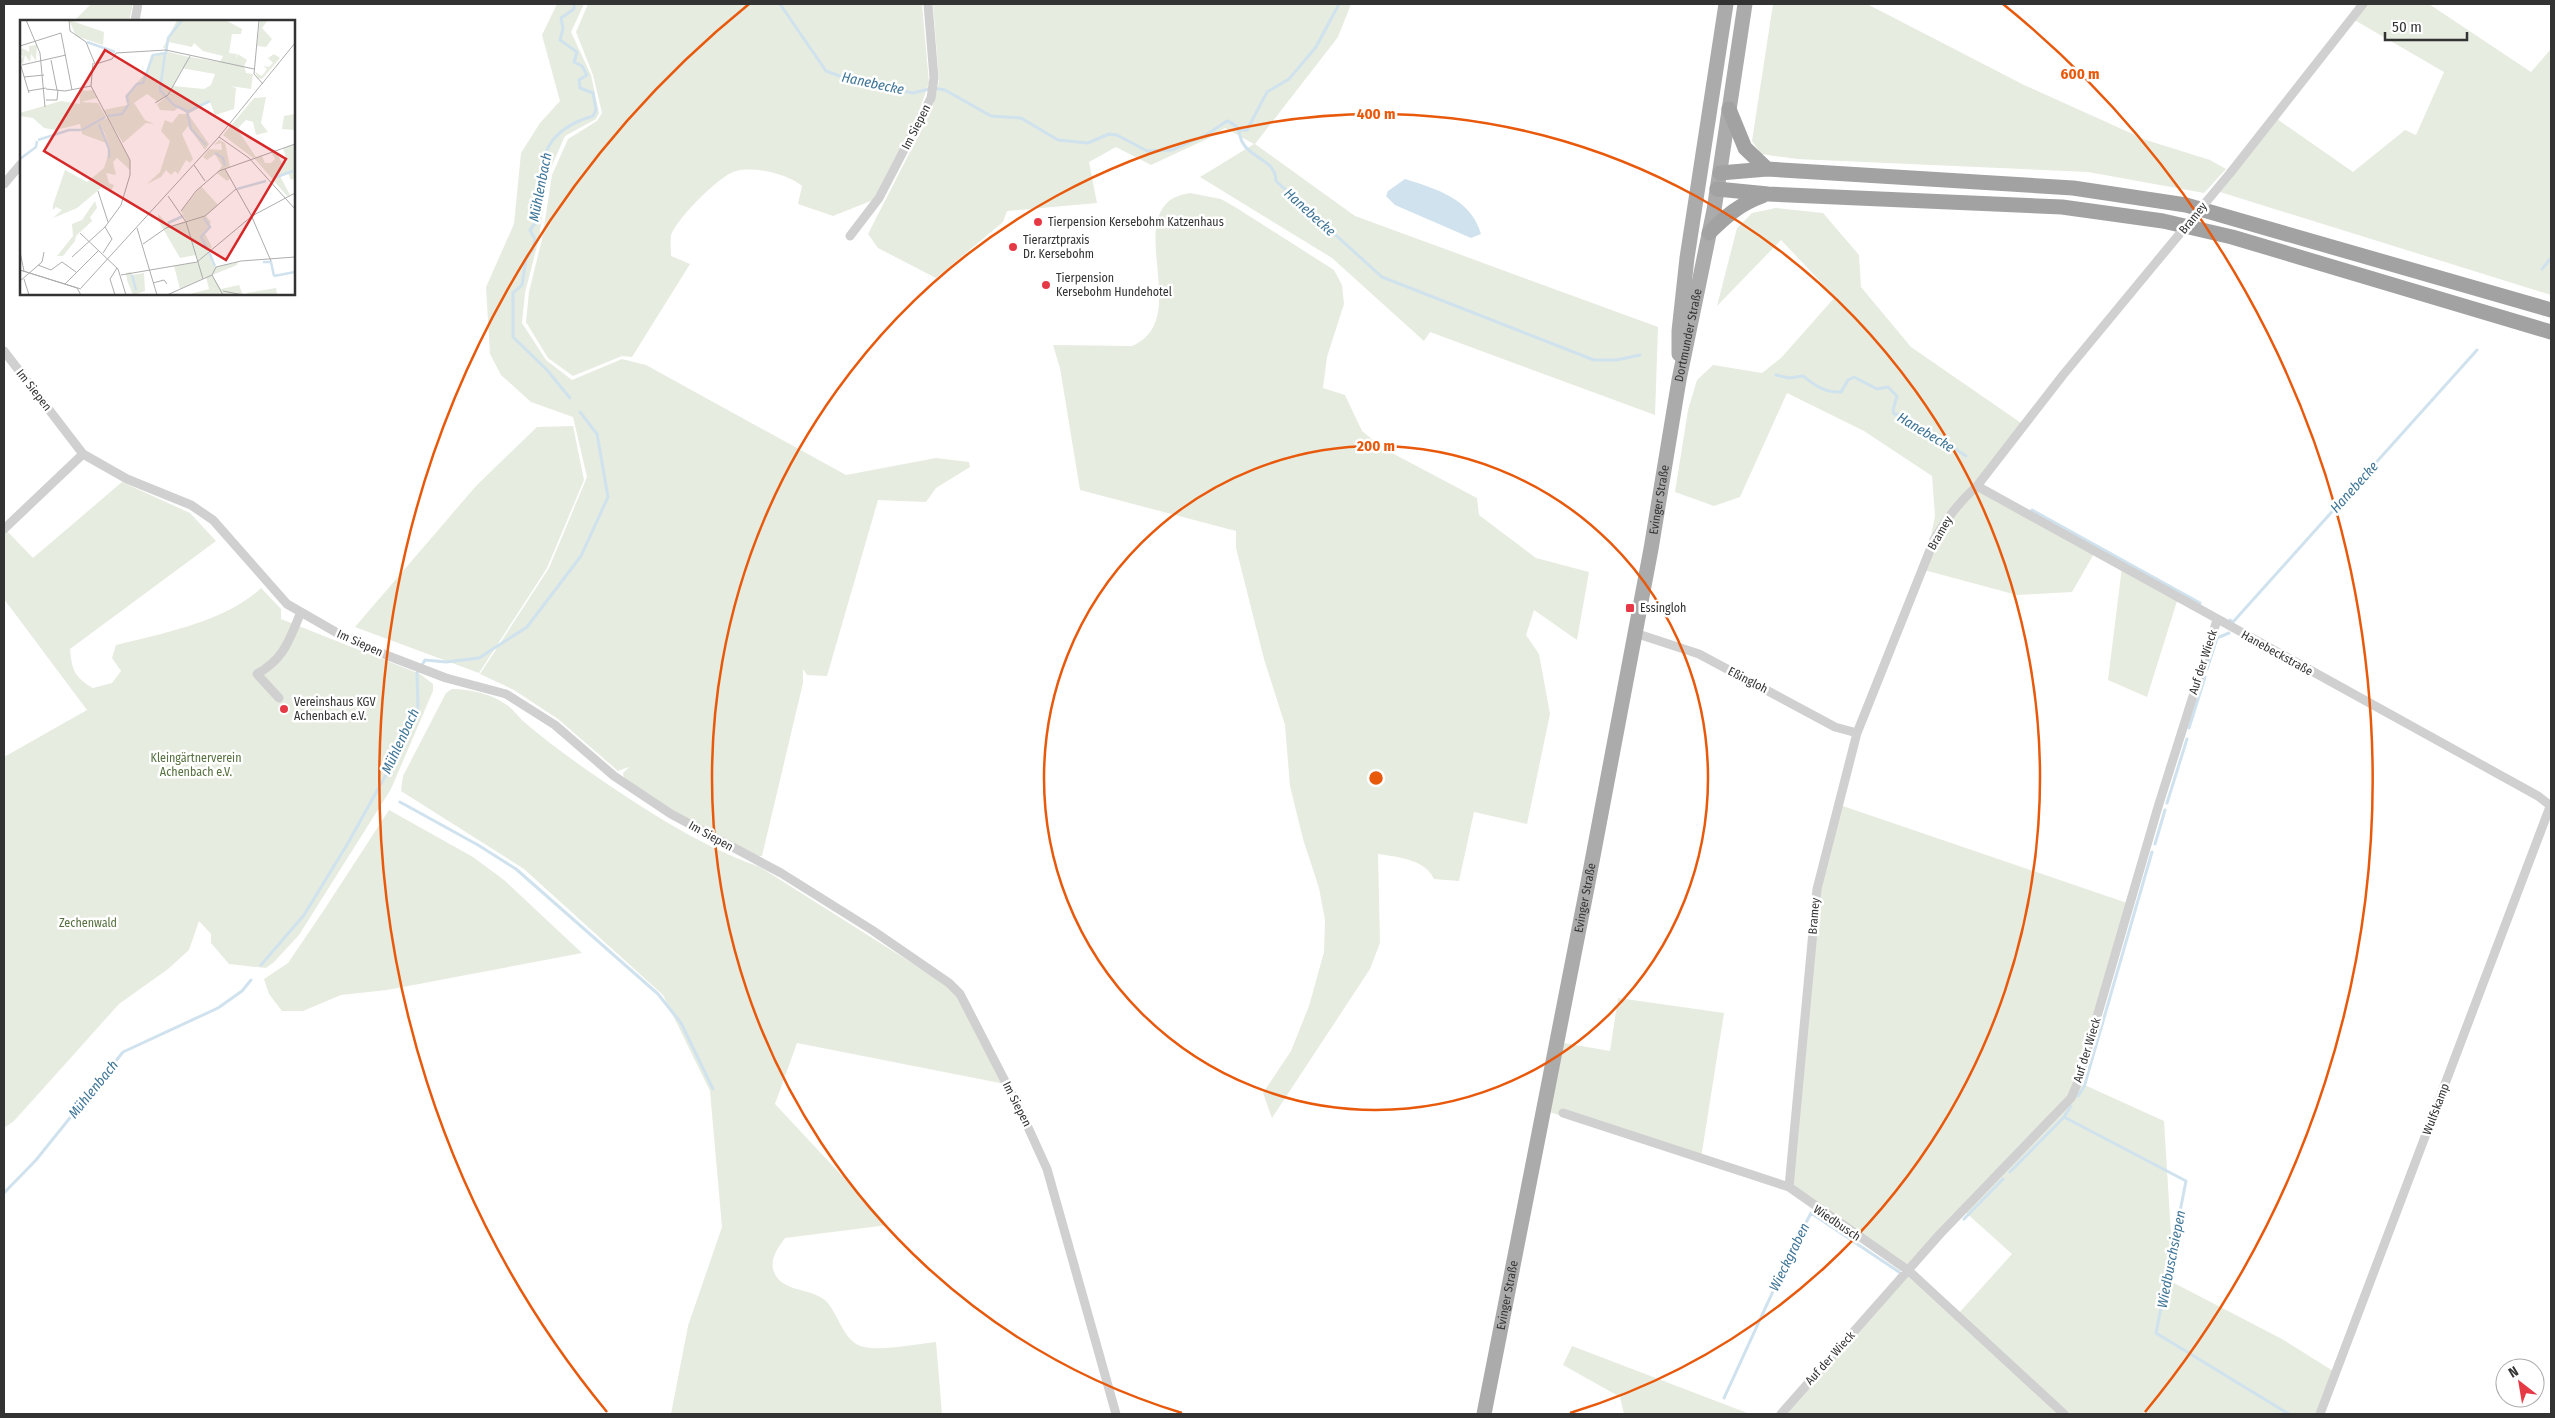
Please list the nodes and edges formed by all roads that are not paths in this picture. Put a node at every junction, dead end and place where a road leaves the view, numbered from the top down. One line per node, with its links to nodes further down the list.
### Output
1 (138, 4): 6 (street)
2 (928, 4): 14 (street, Im Siepen)
3 (1726, 4): 10 (main road, Dortmunder Straße)
4 (1745, 4): 7 (main road, Dortmunder Straße)
5 (2362, 4): 20 (street, Bramey, bridge)
6 (135, 20)
7 (1730, 109): 9 (highway); 10 (main road, Dortmunder Straße)
8 (20, 165): 11 (street)
9 (1767, 170): 10 (highway); 15 (highway)
10 (1709, 177): 12 (highway); 13 (main road, Dortmunder Straße); 18 (main road, Dortmunder Straße)
11 (4, 184)
12 (1768, 194): 13 (highway); 16 (highway)
13 (1709, 233): 18 (main road, Dortmunder Straße)
14 (850, 236)
15 (2551, 310)
16 (2551, 332)
17 (4, 351): 19 (street, Im Siepen)
18 (1679, 380): 24 (main road, Evinger Straße)
19 (83, 454): 21 (street); 22 (street, Im Siepen)
20 (1977, 486): 23 (street, Hanebeckstraße); 26 (street, Bramey)
21 (4, 529)
22 (301, 612): 25 (street); 31 (street, Im Siepen)
23 (2217, 620): 27 (street, Hanebeckstraße); 30 (street, Auf der Wieck)
24 (1635, 633): 26 (street, Eßingloh); 32 (main road, Evinger Straße)
25 (279, 698)
26 (1857, 733): 29 (street, Bramey)
27 (2551, 805): 35 (street, Wulfskamp)
28 (1564, 1113): 29 (street, Wiedbusch)
29 (1789, 1187): 30 (street, Wiedbusch)
30 (1909, 1271): 33 (street, Auf der Wieck); 34 (street, Wiedbusch)
31 (1116, 1414)
32 (1484, 1414)
33 (1781, 1414)
34 (2064, 1414)
35 (2320, 1414)

